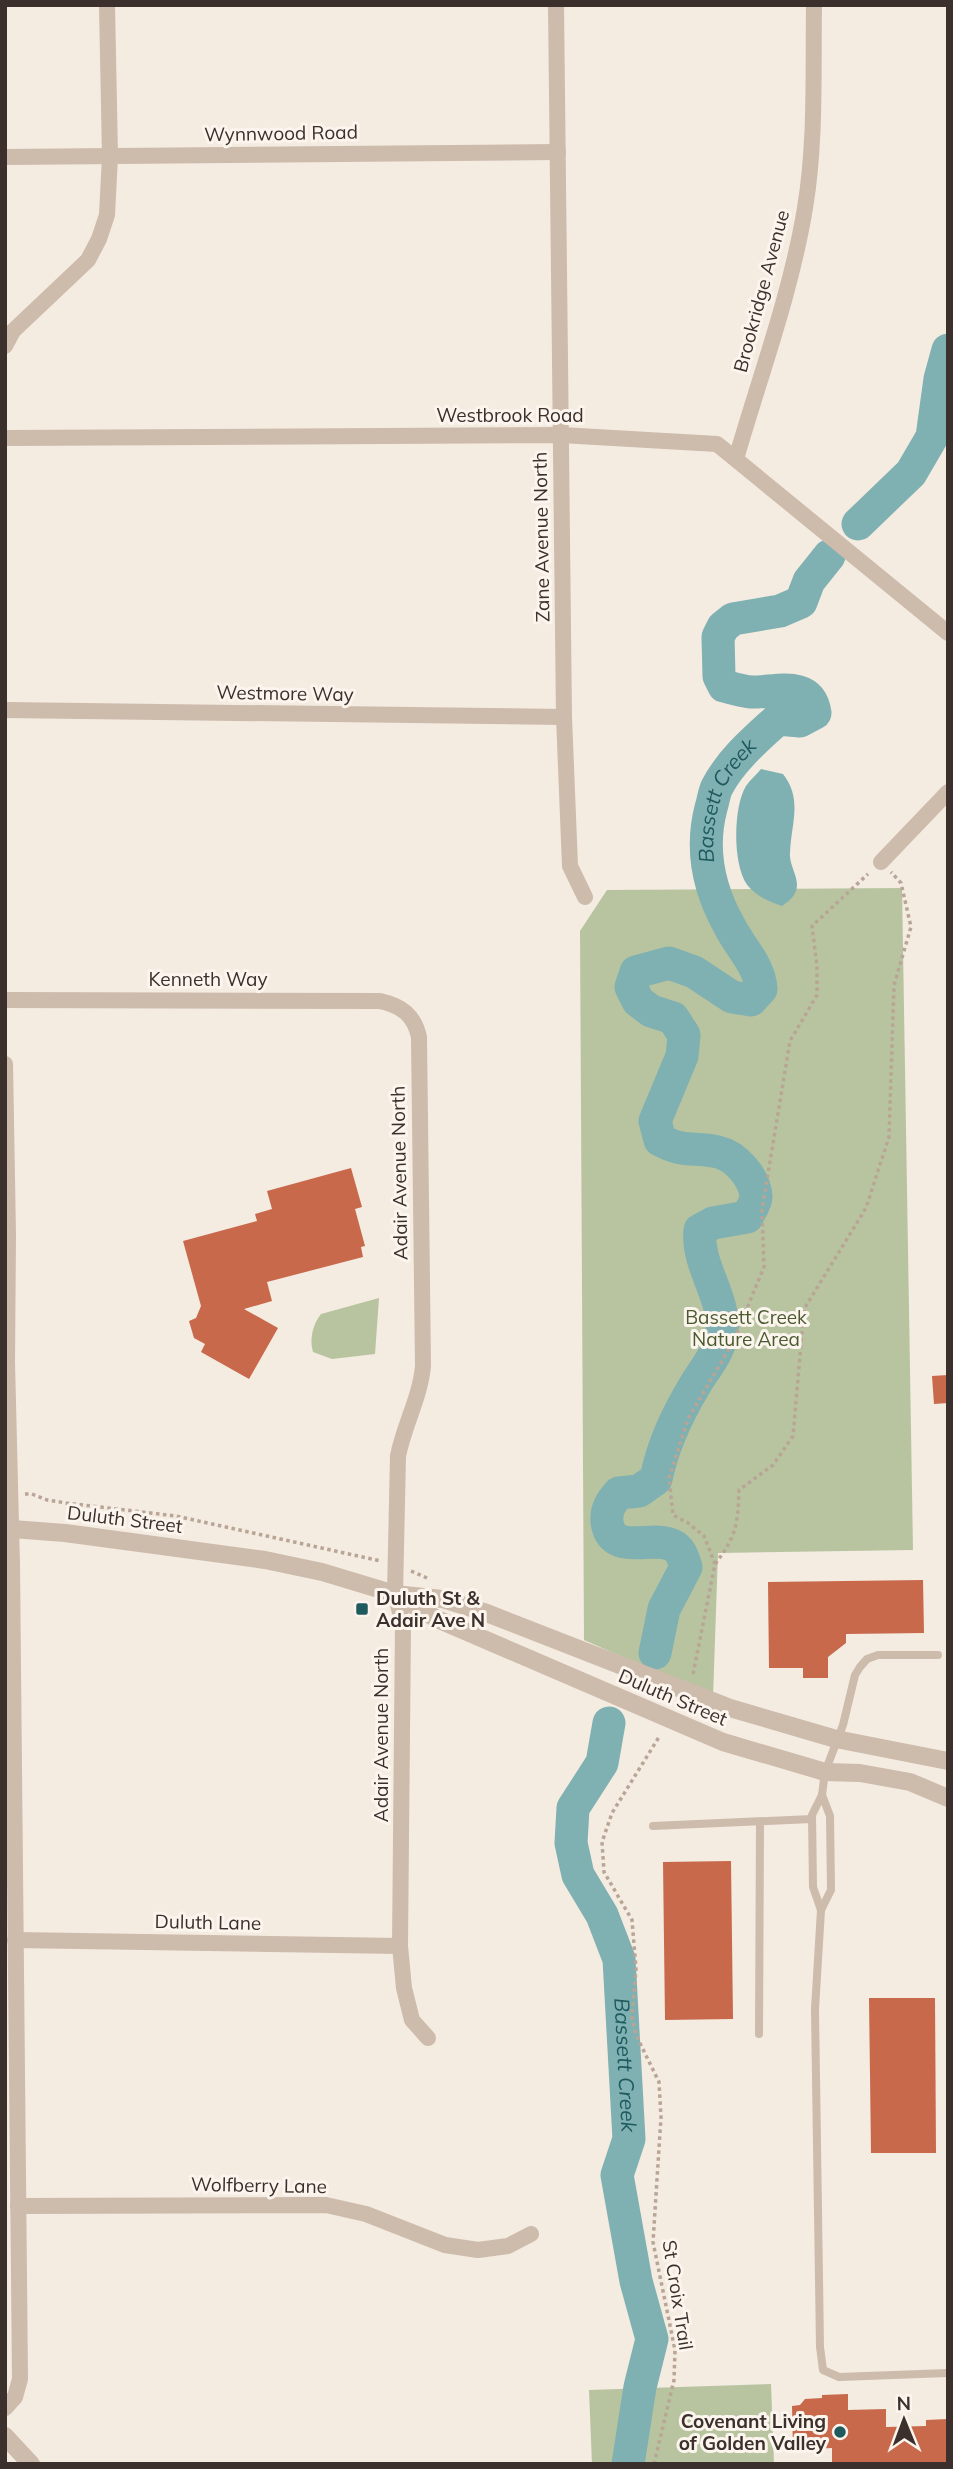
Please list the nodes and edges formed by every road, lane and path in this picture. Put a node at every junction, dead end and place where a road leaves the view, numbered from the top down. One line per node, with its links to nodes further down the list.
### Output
1 (107, 5): 5 (street)
2 (556, 5): 4 (street, Zane Avenue North)
3 (814, 5): 10 (street, Brookridge Avenue)
4 (558, 152): 5 (street, Wynnwood Road); 8 (street, Zane Avenue North)
5 (110, 156): 6 (street, Wynnwood Road); 7 (street)
6 (5, 157)
7 (5, 345)
8 (561, 435): 9 (street, Westbrook Road); 10 (street, Westbrook Road); 13 (street, Zane Avenue North)
9 (5, 438)
10 (736, 459): 11 (street, Westbrook Road)
11 (948, 633)
12 (5, 710): 13 (street, Westmore Way)
13 (564, 718): 16 (street, Zane Avenue North)
14 (948, 792): 15 (street)
15 (881, 862): 22 (path); 22 (path)
16 (585, 897)
17 (5, 1000): 18 (street, Kenneth Way)
18 (408, 1013): 23 (street, Adair Avenue North)
19 (5, 1064): 20 (street)
20 (5, 1078): 21 (street)
21 (7, 1528): 23 (street, Duluth Street); 36 (street)
22 (715, 1564): 25 (path)
23 (395, 1594): 27 (street, Duluth Street); 29 (street, Duluth Street); 37 (street, Adair Avenue North)
24 (938, 1655): 27 (lane)
25 (692, 1682)
26 (659, 1737): 46 (path, St Croix Trail)
27 (836, 1739): 28 (street, Duluth Street); 29 (lane)
28 (948, 1761)
29 (825, 1772): 30 (lane); 31 (street, Duluth Street)
30 (822, 1796): 32 (lane); 35 (lane)
31 (948, 1798)
32 (812, 1819): 33 (lane); 35 (lane)
33 (760, 1822): 34 (lane); 38 (lane)
34 (653, 1826)
35 (821, 1910): 42 (lane)
36 (15, 1940): 37 (street, Duluth Lane); 40 (street)
37 (400, 1946): 39 (street, Adair Avenue North)
38 (759, 2034)
39 (428, 2038)
40 (18, 2206): 41 (street, Wolfberry Lane); 43 (street)
41 (531, 2234)
42 (948, 2373)
43 (5, 2408)
44 (5, 2436): 45 (street)
45 (32, 2464)
46 (654, 2464)

